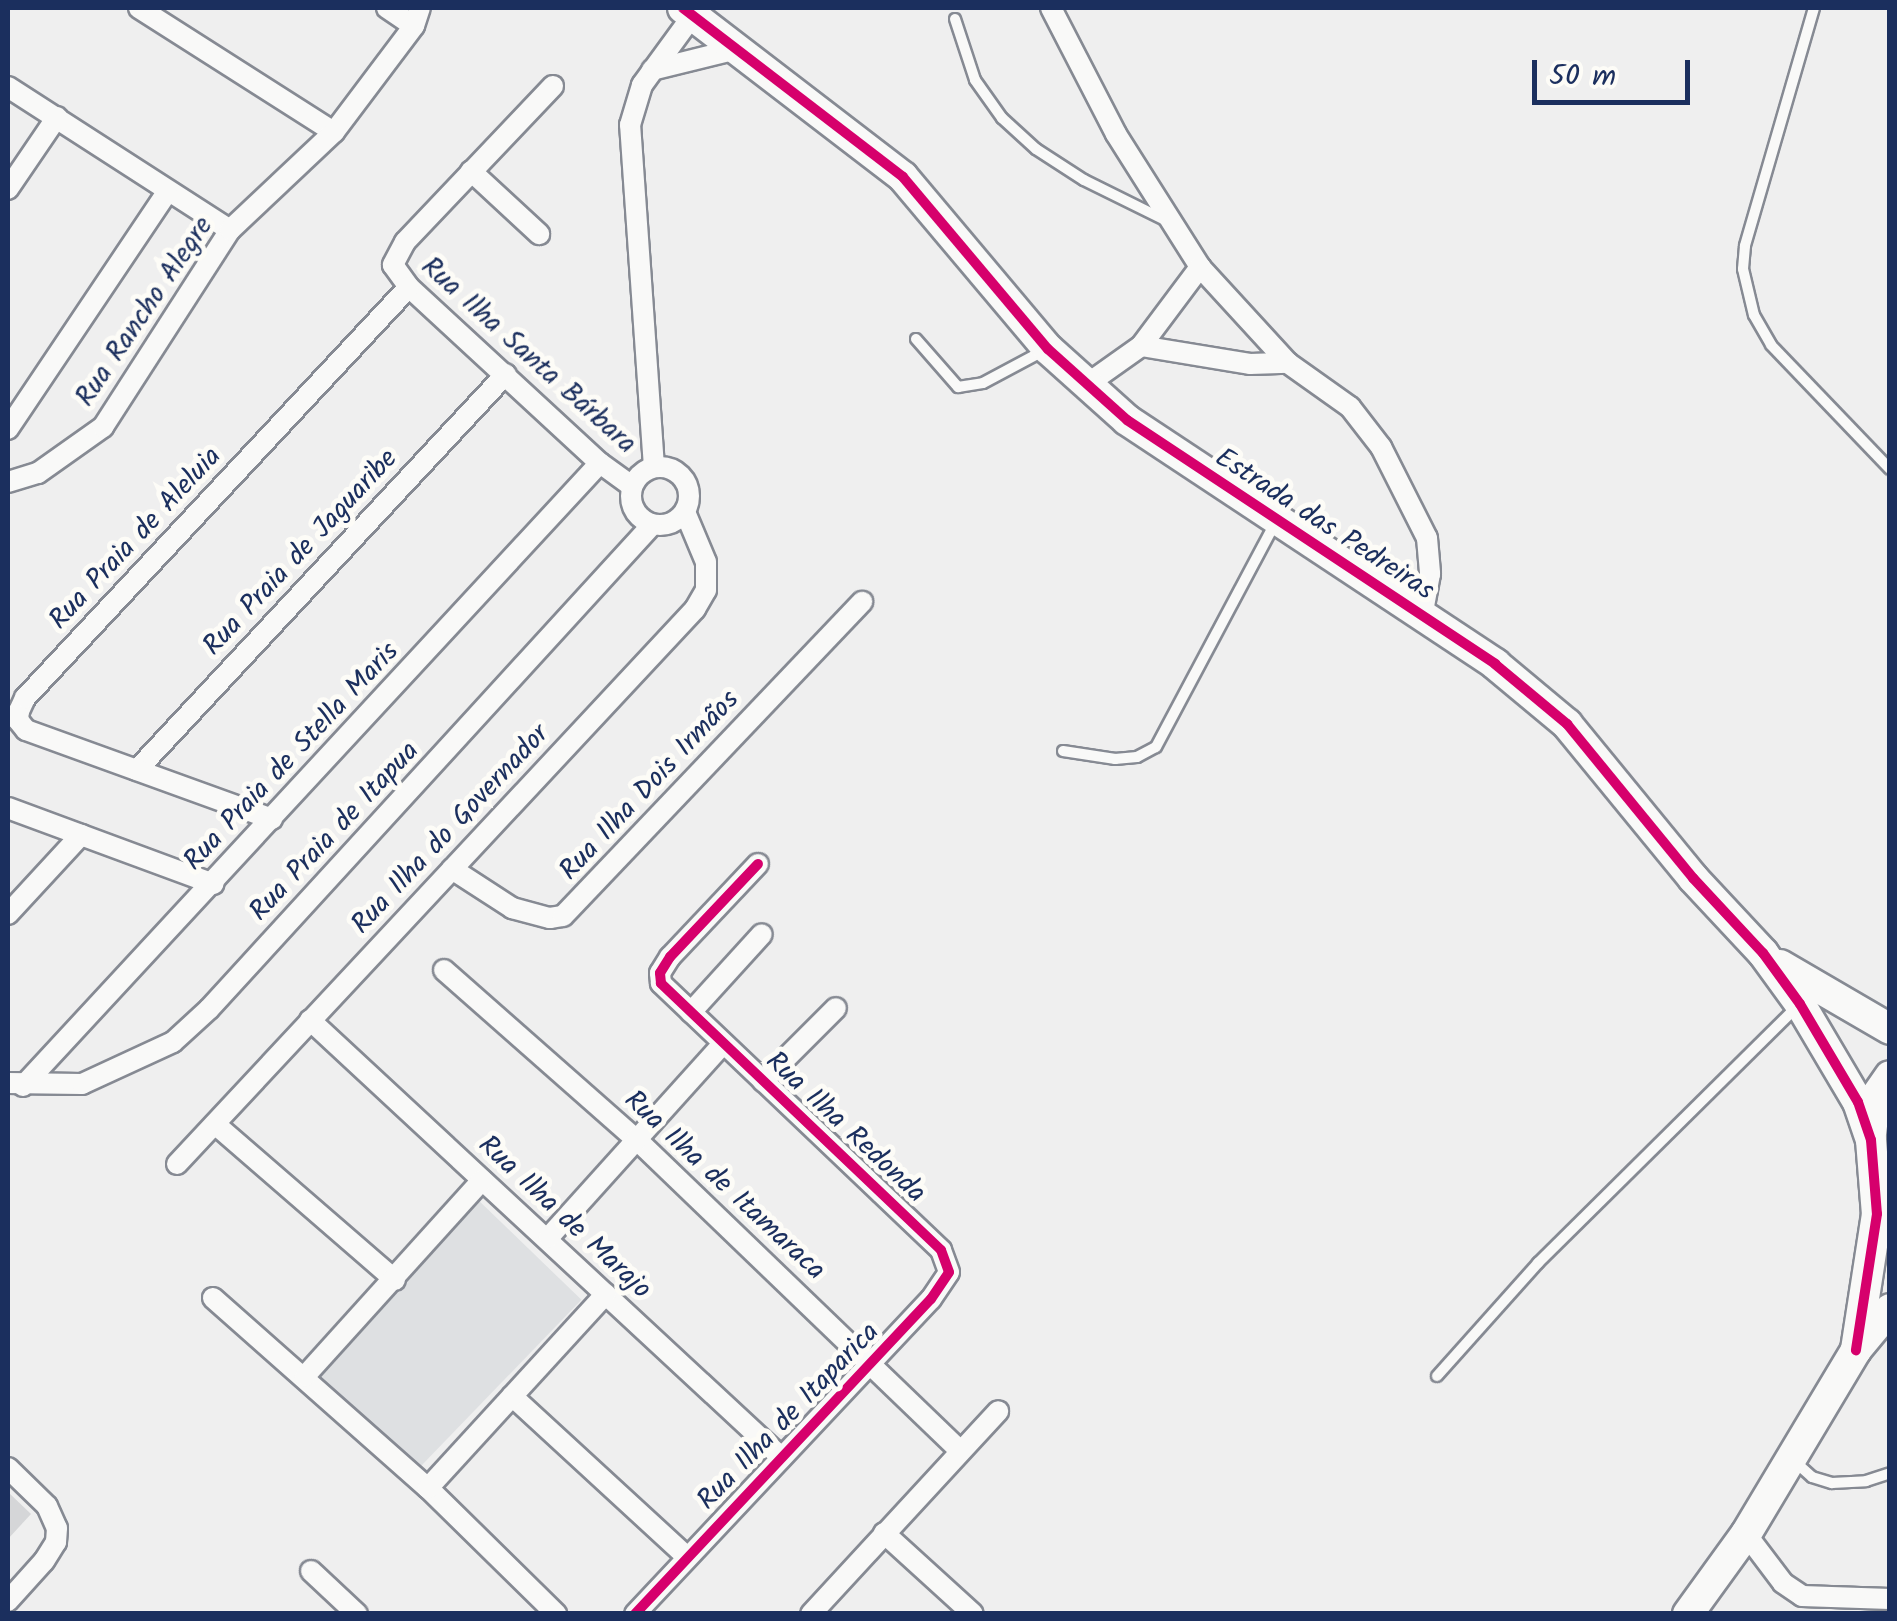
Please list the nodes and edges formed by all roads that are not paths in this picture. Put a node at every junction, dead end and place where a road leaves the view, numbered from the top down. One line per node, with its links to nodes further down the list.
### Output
1 (387, 8): 6 (street)
2 (1051, 8): 17 (street)
3 (1814, 8): 31 (lane)
4 (149, 9): 13 (street)
5 (688, 11): 8 (street, Estrada das Pedreiras); 9 (street)
6 (417, 16): 13 (street, Rua Rancho Alegre)
7 (954, 18): 17 (lane)
8 (737, 49): 9 (street); 24 (street, Estrada das Pedreiras)
9 (652, 70): 30 (street)
10 (553, 86): 14 (street, Rua Ilha Santa Bárbara)
11 (8, 87): 12 (street)
12 (57, 117): 15 (street); 16 (street)
13 (334, 132): 18 (street, Rua Rancho Alegre)
14 (472, 171): 19 (street); 21 (street, Rua Ilha Santa Bárbara)
15 (8, 189)
16 (167, 192): 18 (street); 28 (street)
17 (1174, 225): 20 (street)
18 (230, 230): 32 (street, Rua Rancho Alegre)
19 (539, 234)
20 (1200, 268): 23 (street); 25 (street)
21 (409, 287): 26 (street, Rua Ilha Santa Bárbara); 40 (street, Rua Praia de Aleluia)
22 (916, 339): 24 (lane)
23 (1141, 346): 25 (street); 27 (street)
24 (1048, 349): 27 (street, Estrada das Pedreiras)
25 (1288, 363): 38 (street)
26 (506, 374): 29 (street, Rua Ilha Santa Bárbara); 40 (street, Rua Praia de Jaguaribe)
27 (1086, 385): 35 (street, Estrada das Pedreiras)
28 (8, 428)
29 (600, 463): 33 (street, Rua Ilha Santa Bárbara); 42 (street, Rua Praia de Stella Maris)
30 (654, 467): 33 (street); 34 (street)
31 (1890, 469)
32 (8, 482)
33 (632, 486): 36 (street)
34 (686, 512): 36 (street); 45 (street, Rua Ilha do Governador)
35 (1276, 522): 38 (street, Estrada das Pedreiras); 39 (lane)
36 (652, 525): 59 (street, Rua Praia de Itapua)
37 (862, 602): 45 (street, Rua Ilha Dois Irmãos)
38 (1422, 617): 49 (street, Estrada das Pedreiras)
39 (1063, 751)
40 (137, 770): 42 (street, Rua Praia de Aleluia)
41 (8, 808): 43 (street)
42 (272, 820): 46 (street, Rua Praia de Stella Maris)
43 (81, 835): 46 (street); 47 (street)
44 (758, 864): 53 (street, Rua Ilha Redonda)
45 (452, 870): 54 (street, Rua Ilha do Governador)
46 (212, 884): 59 (street, Rua Praia de Stella Maris)
47 (8, 914)
48 (762, 934): 53 (street)
49 (1764, 954): 51 (street, Estrada das Pedreiras); 55 (street, Estrada das Pedreiras)
50 (444, 970): 61 (street, Rua Ilha de Itamaraca)
51 (1800, 1004): 62 (street, Estrada das Pedreiras); 75 (lane)
52 (836, 1008): 58 (street)
53 (691, 1012): 56 (street, Rua Ilha Redonda)
54 (310, 1020): 60 (street, Rua Ilha do Governador); 65 (street, Rua Ilha de Marajo)
55 (1890, 1029)
56 (722, 1044): 58 (street, Rua Ilha Redonda); 61 (street)
57 (1890, 1076): 62 (street)
58 (764, 1081): 67 (street, Rua Ilha Redonda)
59 (15, 1085)
60 (214, 1124): 63 (street, Rua Ilha do Governador); 68 (street)
61 (636, 1139): 66 (street); 73 (street, Rua Ilha de Itamaraca)
62 (1871, 1140): 64 (street); 72 (street)
63 (176, 1164)
64 (1890, 1175)
65 (482, 1180): 66 (street, Rua Ilha de Marajo); 68 (street)
66 (549, 1237): 69 (street, Rua Ilha de Marajo)
67 (936, 1245): 73 (street, Rua Ilha de Itaparica)
68 (395, 1280): 74 (street)
69 (606, 1294): 76 (street); 79 (street, Rua Ilha de Marajo)
70 (212, 1298): 74 (street)
71 (1890, 1309): 72 (street)
72 (1856, 1350): 80 (street)
73 (872, 1362): 78 (street, Rua Ilha de Itamaraca); 79 (street, Rua Ilha de Itaparica)
74 (305, 1376): 83 (street)
75 (1437, 1376)
76 (512, 1396): 83 (street); 86 (street)
77 (998, 1411): 78 (street)
78 (959, 1450): 84 (street)
79 (781, 1458): 86 (street, Rua Ilha de Itaparica)
80 (1792, 1459): 82 (lane); 85 (street)
81 (8, 1468): 89 (street)
82 (1890, 1473)
83 (428, 1488): 91 (street)
84 (884, 1533): 93 (street); 94 (street)
85 (1746, 1534): 88 (street); 95 (street)
86 (687, 1557): 92 (street, Rua Ilha de Itaparica)
87 (311, 1571): 90 (street)
88 (1890, 1599)
89 (8, 1601)
90 (358, 1614)
91 (556, 1614)
92 (635, 1614)
93 (811, 1614)
94 (973, 1614)
95 (1688, 1614)

